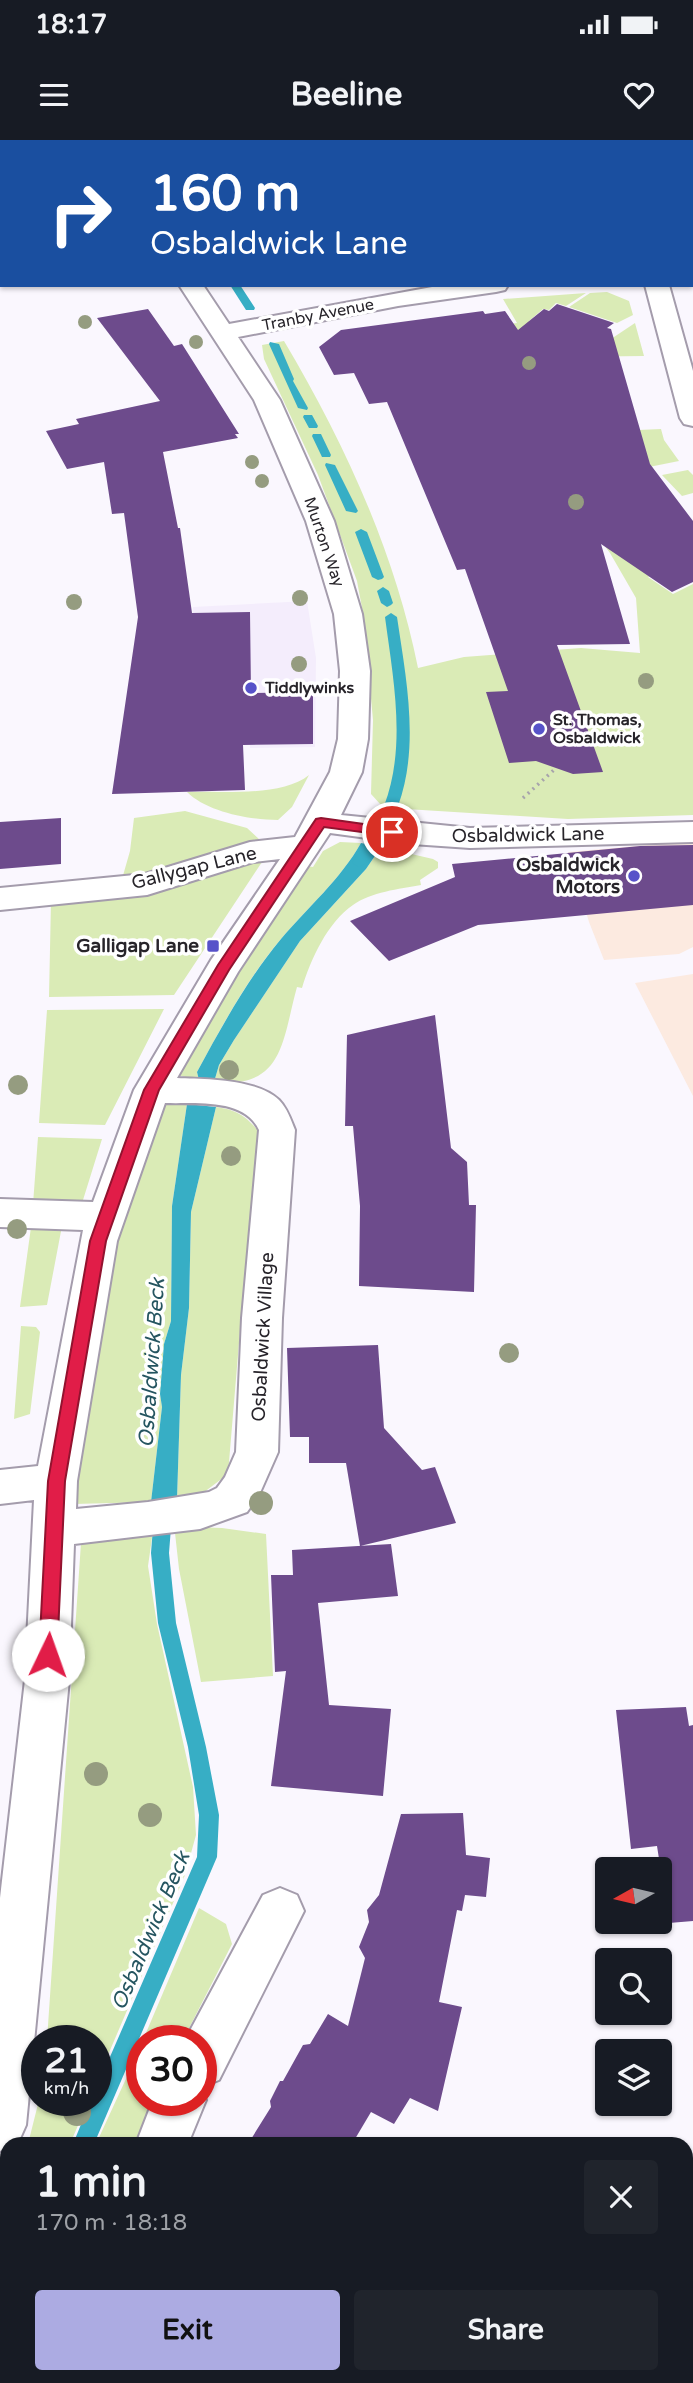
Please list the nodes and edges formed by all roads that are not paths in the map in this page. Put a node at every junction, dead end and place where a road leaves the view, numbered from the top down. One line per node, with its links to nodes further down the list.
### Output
1 (193, 287): 4 (street, Murton Way)
2 (482, 287): 4 (street, Tranby Avenue)
3 (658, 287): 5 (street)
4 (236, 331): 6 (street, Murton Way)
5 (693, 418)
6 (325, 832): 7 (street, Osbaldwick Lane); 8 (street, Gallygap Lane); 9 (street)
7 (693, 832)
8 (0, 898)
9 (164, 1091): 11 (street); 14 (street, Osbaldwick Village)
10 (0, 1213): 11 (street)
11 (107, 1217): 12 (street)
12 (56, 1481): 13 (street); 14 (street)
13 (0, 1487)
14 (56, 1528): 16 (street)
15 (280, 1911): 17 (street)
16 (6, 2010): 19 (street)
17 (217, 2031)
18 (172, 2116): 20 (street)
19 (0, 2125)
20 (164, 2137)

